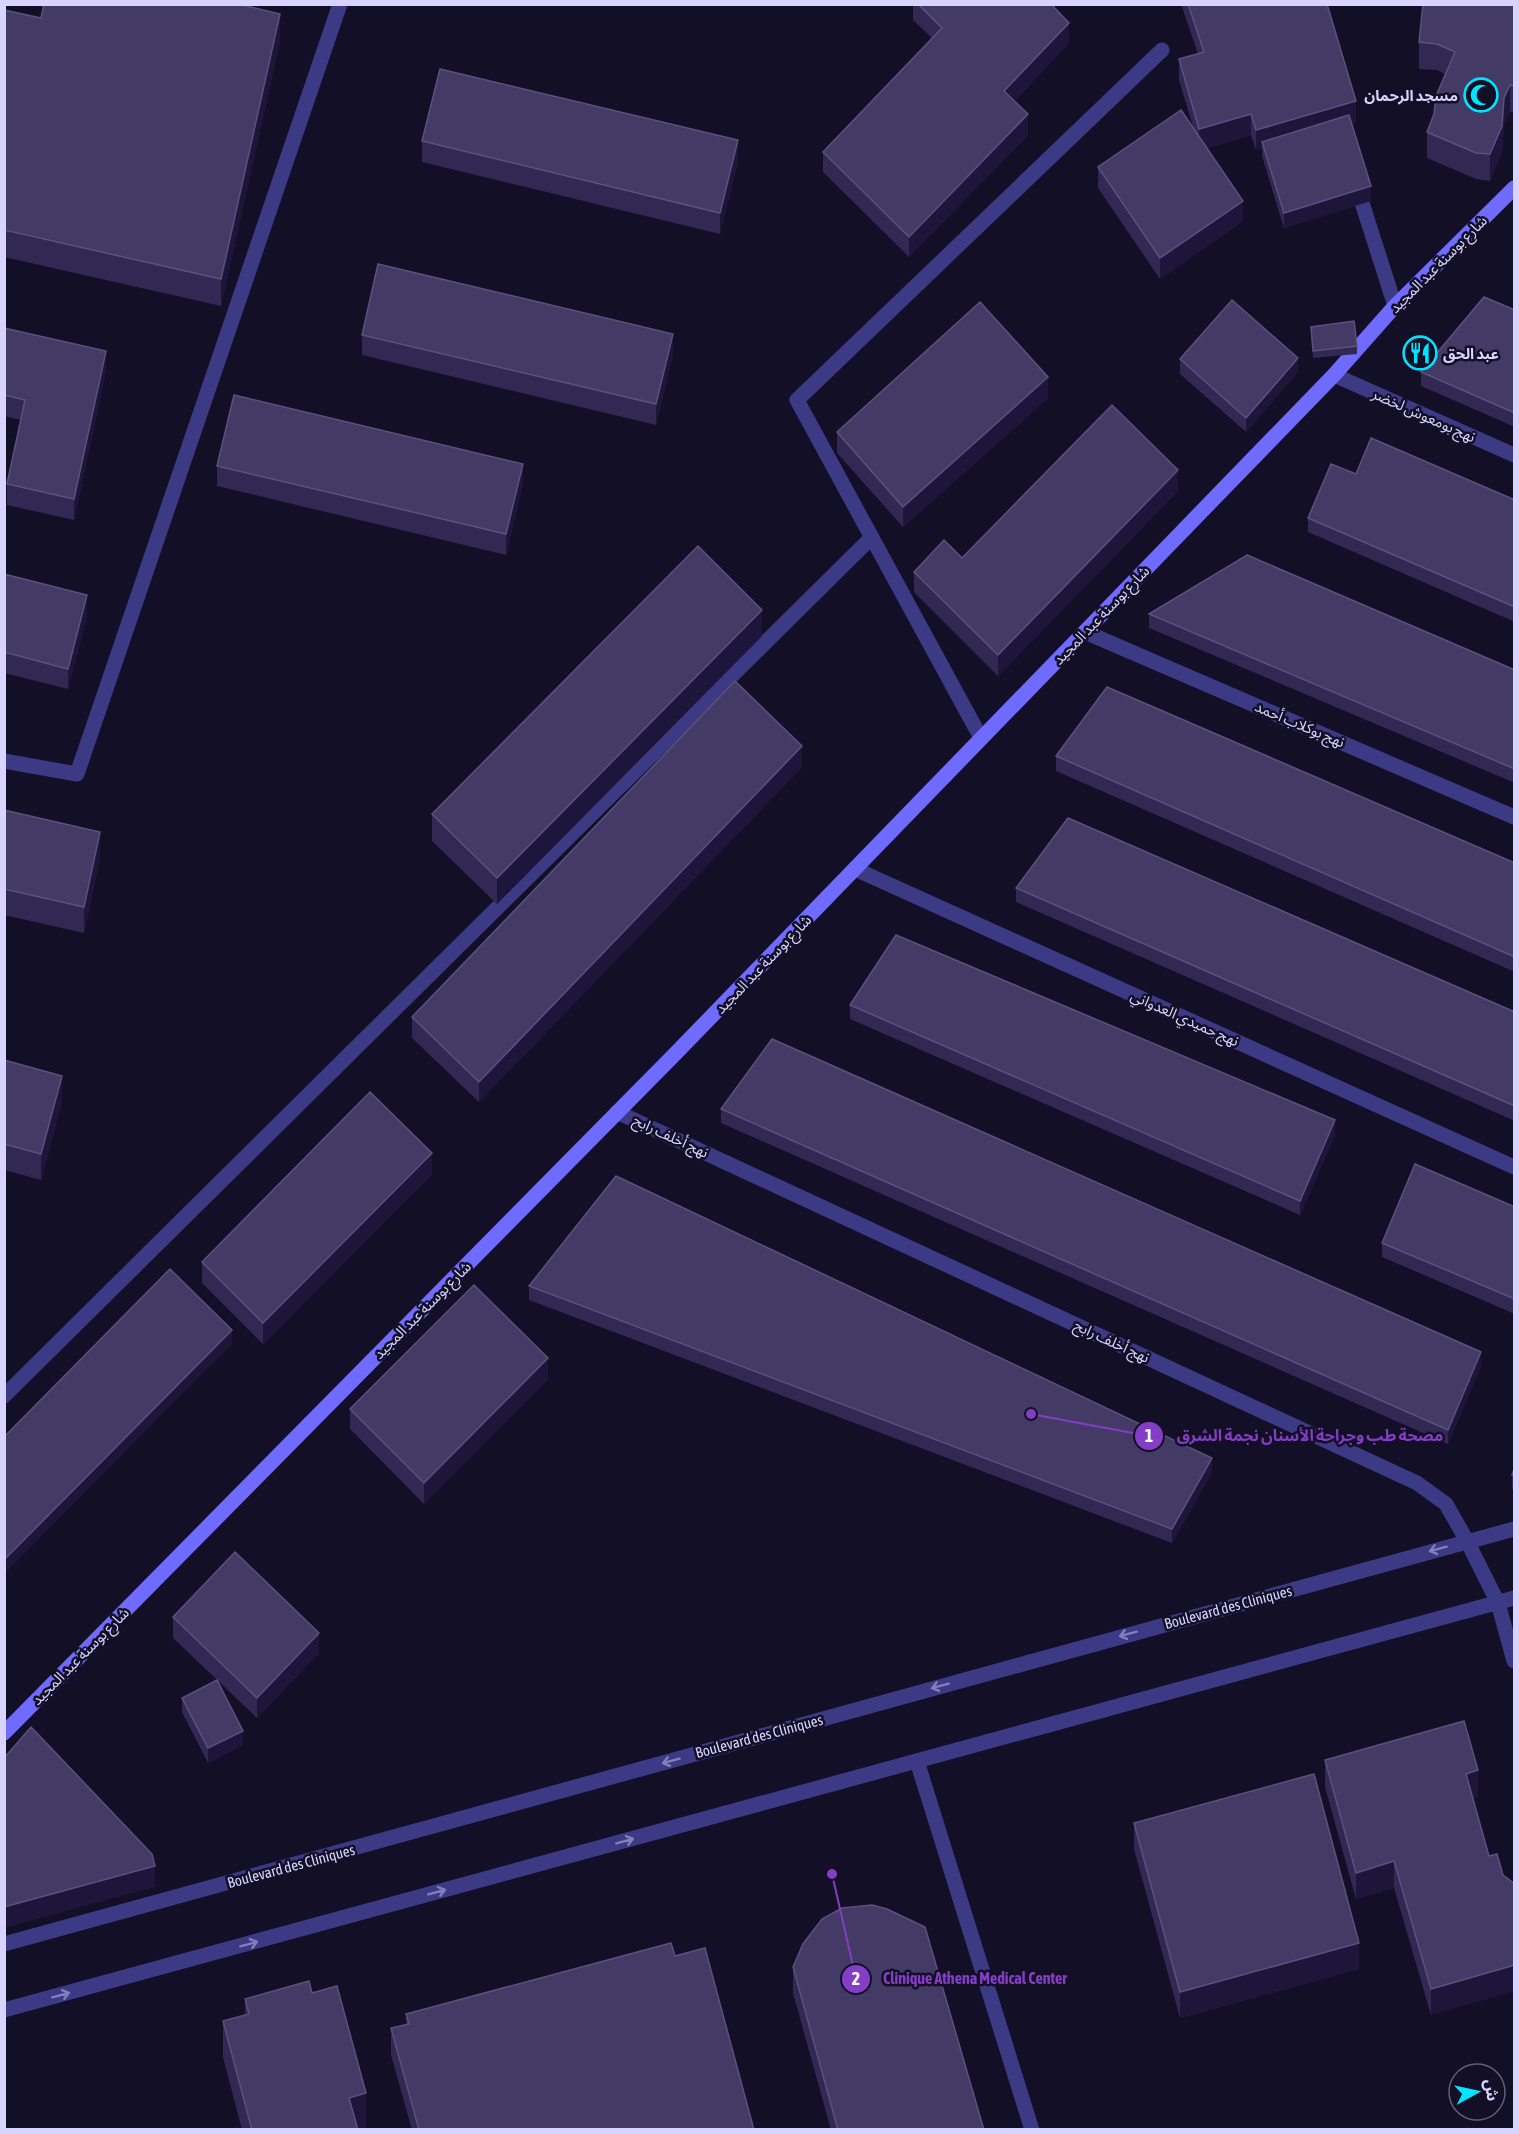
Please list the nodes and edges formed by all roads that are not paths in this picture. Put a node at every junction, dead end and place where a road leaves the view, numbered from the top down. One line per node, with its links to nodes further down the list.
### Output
1 (340, 4): 11 (street)
2 (1162, 50): 8 (street)
3 (1352, 172): 5 (street)
4 (1515, 188): 5 (street, شارع بوسنة عبد المجيد)
5 (1395, 306): 6 (street, شارع بوسنة عبد المجيد)
6 (1334, 375): 7 (street, نهج بومعوش لخضر); 9 (street, شارع بوسنة عبد المجيد)
7 (1515, 455)
8 (872, 537): 10 (street); 16 (street)
9 (1085, 632): 10 (street, شارع بوسنة عبد المجيد); 12 (street, نهج بوكلاب أحمد)
10 (981, 738): 13 (street, شارع بوسنة عبد المجيد)
11 (4, 761)
12 (1515, 817)
13 (855, 869): 14 (street, شارع بوسنة عبد المجيد); 15 (street, نهج حميدي العدواني)
14 (617, 1112): 18 (street, نهج أخلف رابح); 22 (street, شارع بوسنة عبد المجيد)
15 (1515, 1167)
16 (4, 1396)
17 (1515, 1529): 18 (street, Boulevard des Cliniques)
18 (1467, 1541): 20 (street, نهج أخلف رابح); 24 (street, Boulevard des Cliniques, one-way to 24)
19 (1515, 1598): 20 (street)
20 (1498, 1603): 21 (street, نهج أخلف رابح); 23 (street)
21 (1515, 1661)
22 (4, 1732)
23 (917, 1761): 25 (street, one-way to 23); 26 (street)
24 (4, 1944)
25 (4, 2010)
26 (1032, 2130)

